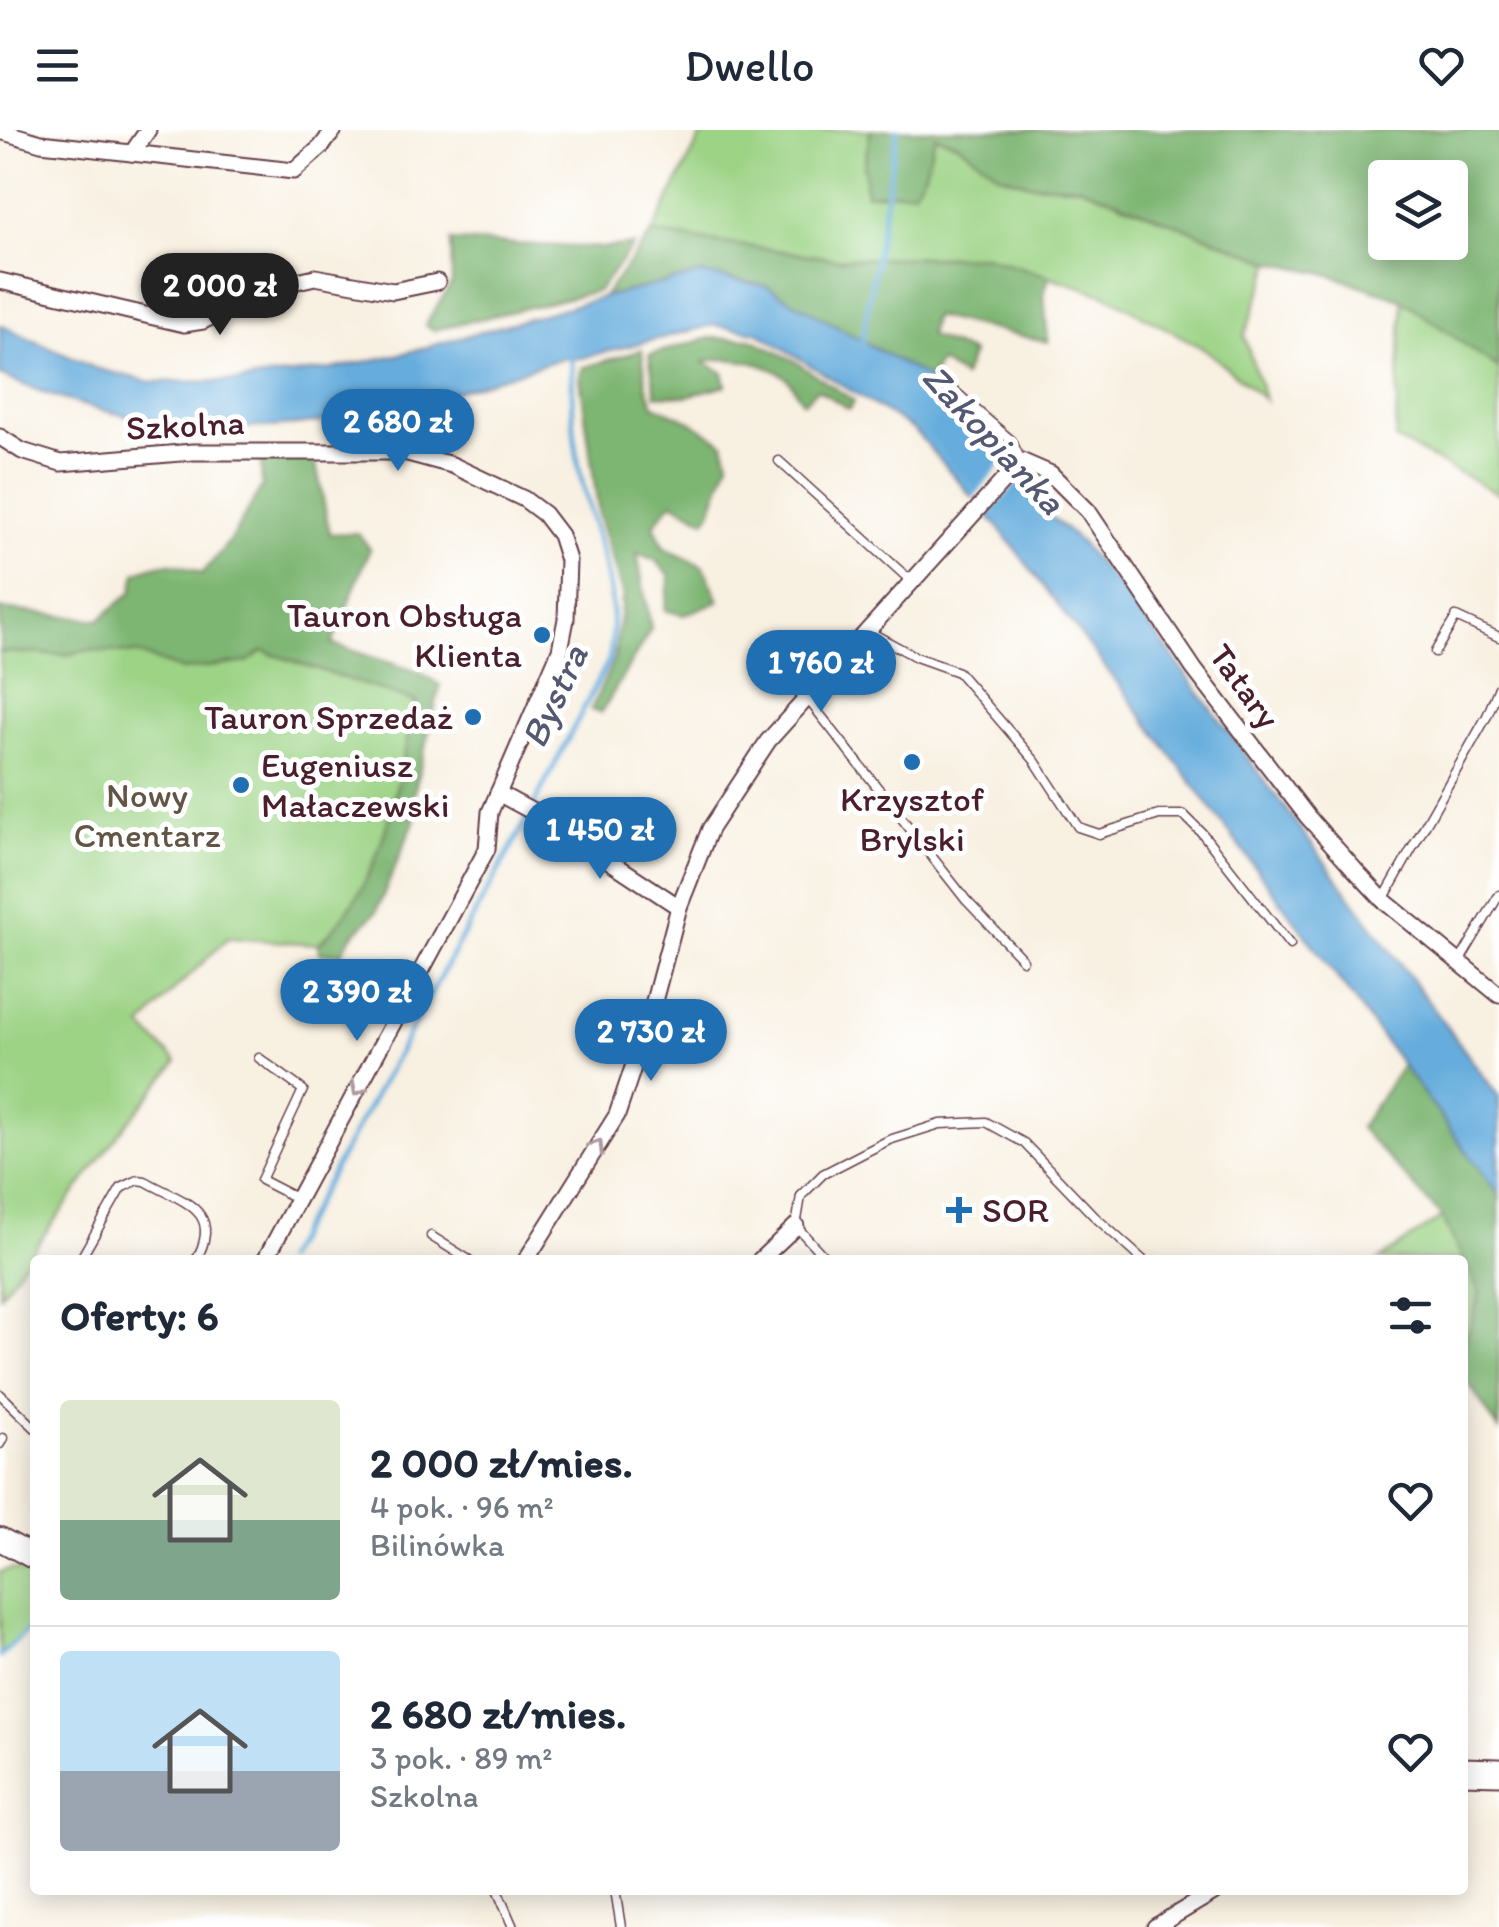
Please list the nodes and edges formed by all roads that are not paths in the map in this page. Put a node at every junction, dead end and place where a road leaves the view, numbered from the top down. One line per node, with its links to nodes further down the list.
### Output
1 (148, 130): 4 (street)
2 (334, 130): 4 (street)
3 (0, 131): 4 (street)
4 (132, 152)
5 (0, 281): 6 (street)
6 (437, 282)
7 (942, 380): 10 (lane)
8 (0, 438): 17 (street, Szkolna)
9 (779, 461): 11 (lane)
10 (1017, 465): 11 (street); 19 (street, Tatary)
11 (911, 580): 12 (street)
12 (868, 630): 16 (street); 21 (lane)
13 (1499, 637): 14 (lane)
14 (1435, 652)
15 (1499, 687): 19 (lane)
16 (807, 698): 20 (street); 22 (lane)
17 (498, 793): 20 (street); 26 (street, Szkolna, one-way to 26)
18 (1499, 896): 23 (lane)
19 (1382, 900): 23 (street, Tatary)
20 (679, 907): 33 (street, one-way to 20)
21 (1290, 945)
22 (1023, 960)
23 (1458, 962): 24 (street, Tatary)
24 (1499, 995)
25 (259, 1058): 26 (lane)
26 (298, 1199): 31 (street, Szkolna)
27 (796, 1226): 34 (street); 35 (lane); 36 (lane)
28 (431, 1236): 32 (lane)
29 (83, 1255): 30 (lane)
30 (199, 1255)
31 (268, 1255)
32 (461, 1255)
33 (529, 1255)
34 (765, 1255)
35 (822, 1255)
36 (1138, 1255)
37 (0, 1394): 38 (lane)
38 (30, 1423)
39 (1468, 1772): 40 (main road)
40 (1499, 1772)
41 (499, 1895): 44 (lane)
42 (616, 1895): 45 (lane)
43 (1209, 1895): 46 (street)
44 (513, 1927)
45 (621, 1927)
46 (1155, 1927)

